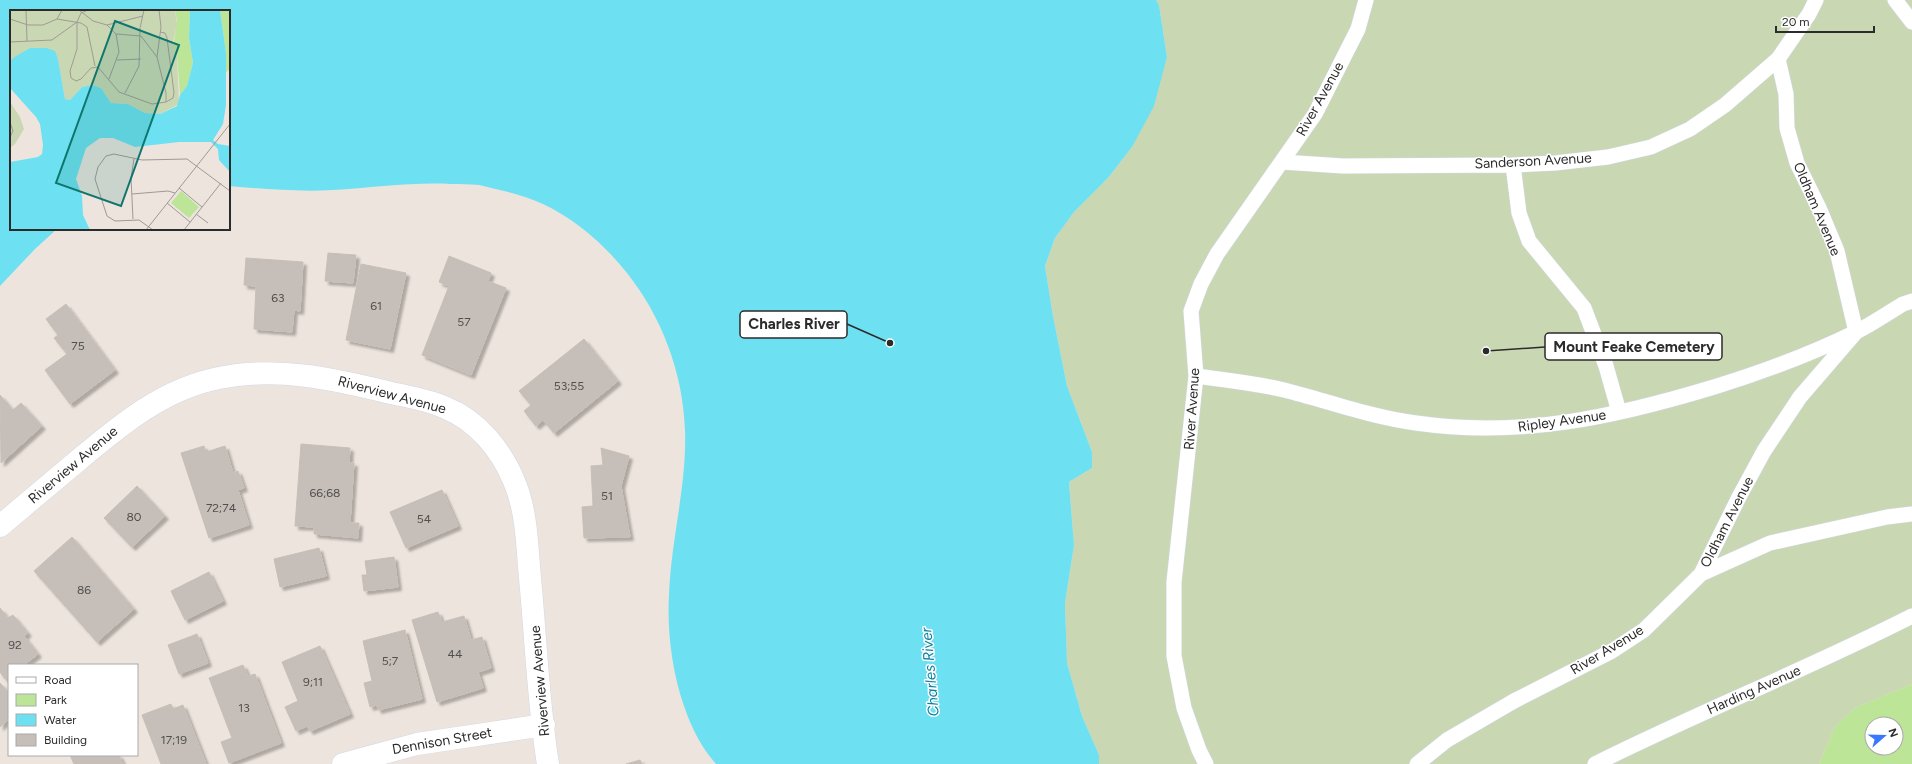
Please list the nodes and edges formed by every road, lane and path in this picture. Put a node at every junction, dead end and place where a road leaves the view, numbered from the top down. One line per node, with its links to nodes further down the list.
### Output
1 (1366, 0): 6 (lane, River Avenue)
2 (1816, 0): 5 (lane)
3 (1895, 0): 4 (lane)
4 (1912, 22)
5 (1778, 59): 7 (lane, Sanderson Avenue); 9 (lane, Oldham Avenue)
6 (1282, 162): 7 (lane, Sanderson Avenue); 10 (lane, River Avenue)
7 (1513, 165): 11 (lane)
8 (1912, 301): 9 (lane, Ripley Avenue)
9 (1856, 332): 11 (lane, Ripley Avenue); 14 (lane, Oldham Avenue)
10 (1196, 376): 11 (lane, Ripley Avenue); 19 (lane, River Avenue)
11 (1619, 412)
12 (1912, 514): 14 (lane, River Avenue)
13 (0, 526): 16 (street, Riverview Avenue)
14 (1700, 574): 20 (lane, River Avenue)
15 (1912, 616): 21 (lane, Harding Avenue)
16 (544, 725): 17 (street, Dennison Street); 18 (street, Riverview Avenue)
17 (343, 764)
18 (548, 764)
19 (1206, 764)
20 (1417, 764)
21 (1595, 764)

